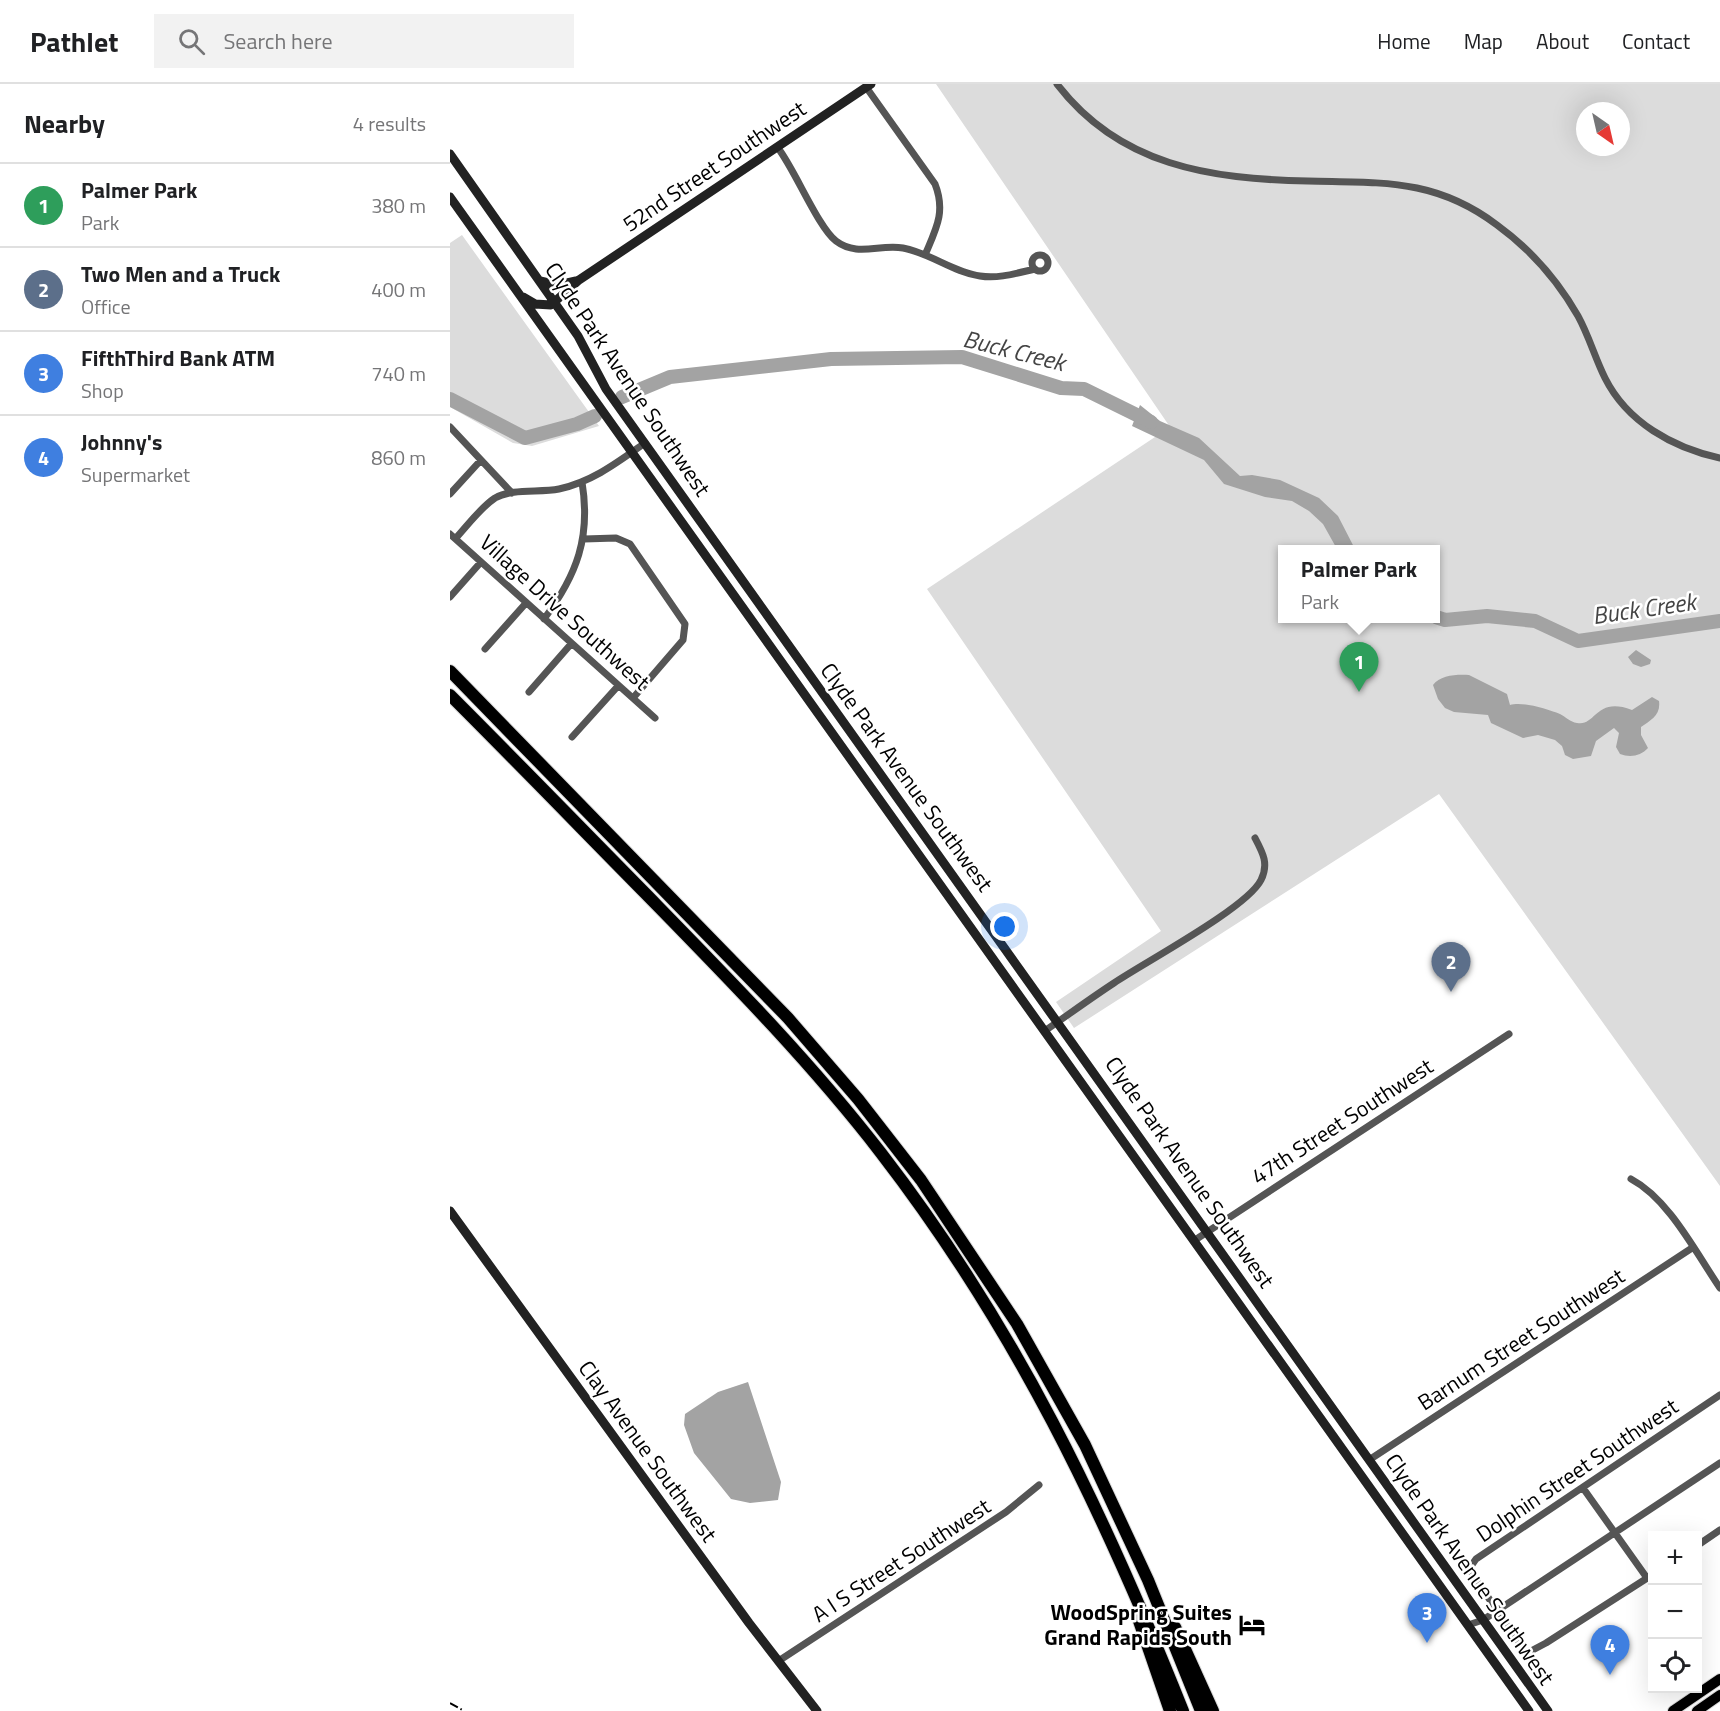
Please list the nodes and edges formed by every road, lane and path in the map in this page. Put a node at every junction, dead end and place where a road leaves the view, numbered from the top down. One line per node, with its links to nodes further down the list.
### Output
1 (1057, 84): 17 (street)
2 (868, 86): 3 (main road, 52nd Street Southwest); 8 (street)
3 (778, 148): 8 (street); 10 (main road, 52nd Street Southwest)
4 (450, 154): 6 (main road, Clyde Park Avenue Southwest)
5 (450, 166): 6 (main road)
6 (461, 169): 11 (main road, Clyde Park Avenue Southwest)
7 (450, 197): 12 (main road, Clyde Park Avenue Southwest)
8 (925, 255): 9 (street)
9 (1035, 269)
10 (579, 280): 11 (main road, 52nd Street Southwest); 13 (main road, 52nd Street Southwest)
11 (540, 281): 13 (main road, Clyde Park Avenue Southwest)
12 (517, 293): 13 (main road); 16 (main road, Clyde Park Avenue Southwest)
13 (555, 303): 15 (main road, Clyde Park Avenue Southwest)
14 (450, 427): 18 (street)
15 (645, 443): 16 (street); 28 (main road, Clyde Park Avenue Southwest)
16 (632, 453): 19 (street); 29 (main road, Clyde Park Avenue Southwest)
17 (1720, 458)
18 (481, 460): 20 (street); 21 (street)
19 (582, 482): 20 (street); 23 (street)
20 (512, 493): 22 (street)
21 (450, 494)
22 (453, 536): 24 (street, Village Drive Southwest)
23 (584, 539): 27 (street); 36 (street)
24 (480, 562): 25 (street); 26 (street, Village Drive Southwest)
25 (450, 597)
26 (526, 603): 27 (street, Village Drive Southwest); 31 (street)
27 (544, 619): 30 (street, Village Drive Southwest)
28 (774, 624): 29 (main road); 39 (main road, Clyde Park Avenue Southwest)
29 (762, 633): 40 (main road, Clyde Park Avenue Southwest)
30 (571, 644): 33 (street, Village Drive Southwest); 34 (street)
31 (485, 649)
32 (450, 671): 60 (highway)
33 (618, 686): 36 (street, Village Drive Southwest); 38 (street)
34 (529, 692)
35 (450, 695): 64 (highway)
36 (633, 698): 37 (street, Village Drive Southwest)
37 (655, 718)
38 (572, 737)
39 (893, 790): 40 (main road); 42 (main road, Clyde Park Avenue Southwest)
40 (880, 799): 43 (main road, Clyde Park Avenue Southwest)
41 (1255, 838): 44 (street)
42 (1014, 959): 43 (main road); 44 (main road, Clyde Park Avenue Southwest)
43 (1001, 968): 45 (main road, Clyde Park Avenue Southwest)
44 (1059, 1021): 45 (street); 49 (main road, Clyde Park Avenue Southwest)
45 (1046, 1030): 50 (main road, Clyde Park Avenue Southwest)
46 (1509, 1034): 49 (street, 47th Street Southwest)
47 (1631, 1179): 51 (street)
48 (450, 1211): 70 (main road, Clay Avenue Southwest)
49 (1208, 1231): 50 (street, 47th Street Southwest); 54 (main road, Clyde Park Avenue Southwest)
50 (1195, 1240): 53 (main road, Clyde Park Avenue Southwest)
51 (1692, 1248): 52 (street); 56 (street, Barnum Street Southwest)
52 (1720, 1288)
53 (1279, 1359): 54 (main road); 69 (main road, Clyde Park Avenue Southwest)
54 (1311, 1377): 56 (main road, Clyde Park Avenue Southwest)
55 (1720, 1395): 59 (street, Dolphin Street Southwest)
56 (1369, 1460): 68 (main road, Clyde Park Avenue Southwest)
57 (1720, 1463): 62 (street)
58 (1039, 1485): 70 (street, A I S Street Southwest)
59 (1582, 1488): 62 (street); 67 (street, Dolphin Street Southwest)
60 (1109, 1493): 76 (highway); 77 (highway)
61 (1720, 1530): 63 (street)
62 (1614, 1533): 65 (street); 67 (street)
63 (1702, 1542)
64 (1116, 1548): 74 (highway); 75 (highway)
65 (1648, 1574)
66 (1648, 1577): 67 (street, Dolphin Street Southwest)
67 (1496, 1611): 68 (street)
68 (1483, 1620): 69 (street); 79 (main road, Clyde Park Avenue Southwest)
69 (1468, 1625): 78 (main road, Clyde Park Avenue Southwest)
70 (780, 1660): 73 (main road, Clay Avenue Southwest)
71 (1720, 1679): 80 (main road)
72 (1720, 1695): 81 (main road)
73 (817, 1711)
74 (1170, 1711)
75 (1183, 1711)
76 (1201, 1711)
77 (1213, 1711)
78 (1529, 1711)
79 (1548, 1711)
80 (1673, 1711)
81 (1697, 1711)

